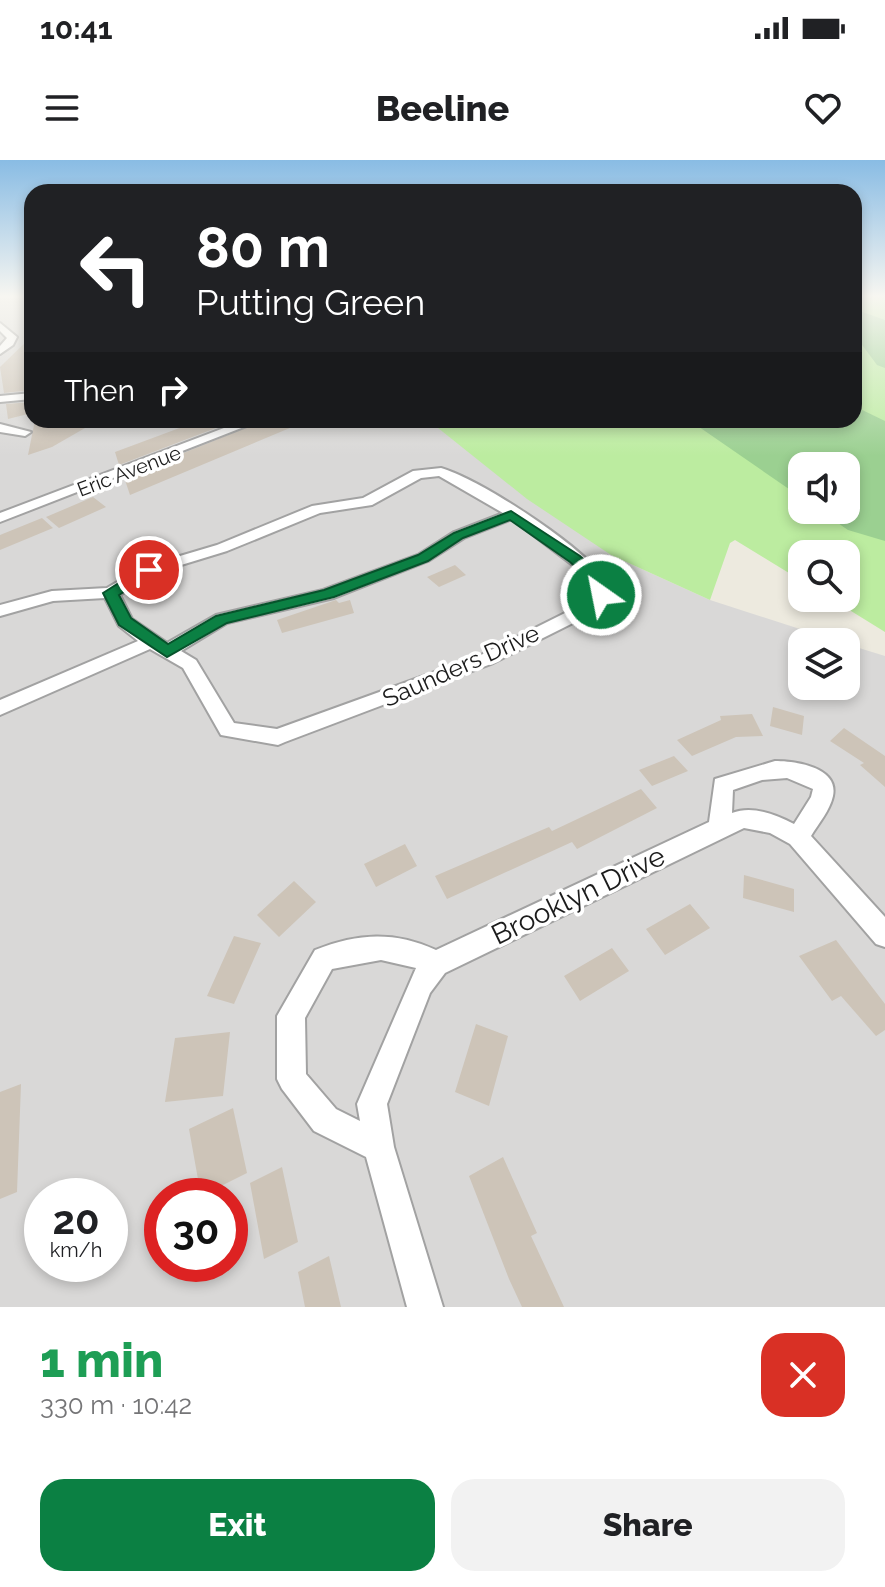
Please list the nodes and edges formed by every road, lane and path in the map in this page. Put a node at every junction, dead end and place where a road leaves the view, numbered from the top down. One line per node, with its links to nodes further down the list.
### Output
1 (24, 397): 2 (street)
2 (0, 399)
3 (0, 428): 5 (street)
4 (235, 428): 7 (street, Eric Avenue)
5 (25, 432)
6 (511, 515): 8 (street, Saunders Drive); 10 (street); 10 (street, Saunders Drive)
7 (0, 518)
8 (111, 593): 9 (street); 10 (street, Saunders Drive)
9 (0, 611)
10 (159, 647): 11 (street)
11 (0, 708)
12 (720, 827): 13 (street, Brooklyn Drive); 13 (street); 15 (street, Brooklyn Drive)
13 (798, 837): 14 (street, Brooklyn Drive)
14 (885, 935)
15 (436, 964): 16 (street); 16 (street)
16 (379, 1147): 17 (street)
17 (425, 1307)

